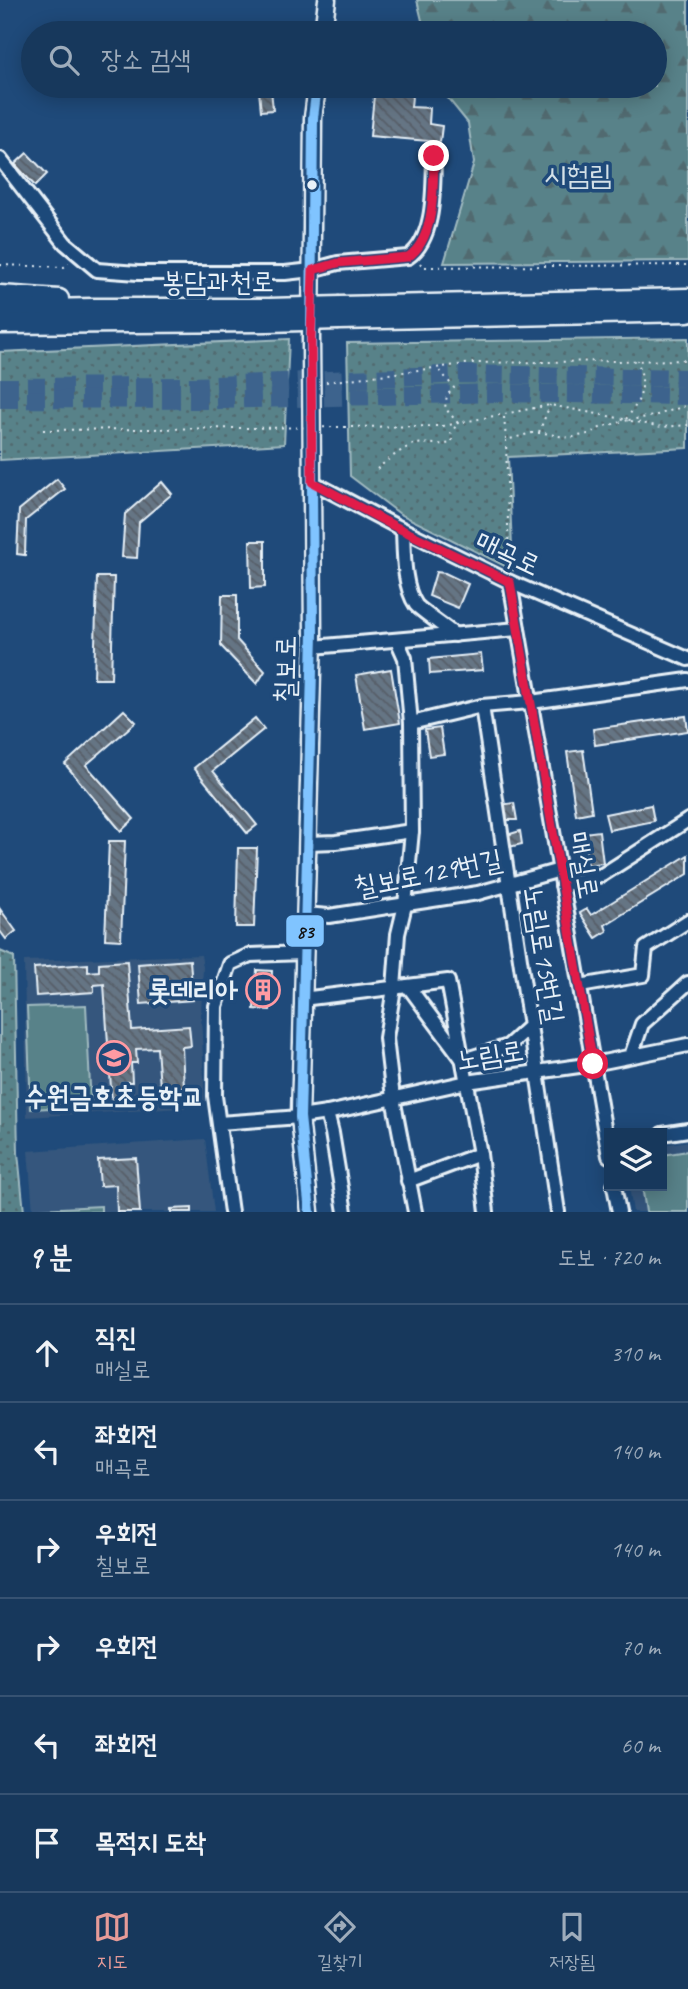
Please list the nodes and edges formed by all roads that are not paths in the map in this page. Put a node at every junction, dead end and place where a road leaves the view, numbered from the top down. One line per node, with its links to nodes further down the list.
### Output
1 (327, 0): 2 (main road)
2 (324, 21)
3 (316, 98): 6 (main road, 칠보로)
4 (434, 156): 6 (street)
5 (0, 159): 6 (street)
6 (313, 270): 15 (main road, 칠보로)
7 (0, 295): 12 (highway)
8 (688, 298): 11 (highway, 봉담과천로)
9 (0, 310): 12 (highway, 봉담과천로)
10 (688, 312): 11 (highway, 봉담과천로)
11 (339, 313): 12 (highway, 봉담과천로, bridge)
12 (92, 315): 13 (highway, 봉담과천로); 14 (highway)
13 (0, 324)
14 (0, 335)
15 (312, 482): 16 (street, 매곡로); 21 (main road, 칠보로)
16 (403, 530): 17 (street, 매곡로); 19 (street)
17 (510, 582): 18 (street, 매실로); 22 (street, 매곡로)
18 (518, 629): 19 (street); 24 (street, 매실로)
19 (455, 635): 20 (street)
20 (397, 640): 21 (street); 26 (street)
21 (313, 647): 29 (main road, 칠보로)
22 (688, 659)
23 (688, 680): 24 (street)
24 (531, 702): 25 (street); 30 (street, 매실로)
25 (482, 706): 26 (street); 31 (street, 노림로15번길)
26 (411, 723): 28 (street)
27 (688, 820): 32 (street)
28 (412, 831): 29 (street); 33 (street)
29 (307, 843): 34 (main road, 칠보로)
30 (560, 870): 31 (street, 칠보로129번길); 32 (street, 매실로)
31 (509, 884): 33 (street, 칠보로129번길); 42 (street, 노림로15번길)
32 (562, 885): 39 (street, 매실로)
33 (405, 905): 34 (street, 칠보로129번길); 40 (street)
34 (304, 914): 36 (main road, 칠보로)
35 (688, 922): 39 (street)
36 (303, 953): 41 (main road, 칠보로); 52 (street)
37 (688, 983): 44 (street)
38 (408, 986): 40 (street); 45 (street); 45 (street)
39 (580, 986): 46 (street, 매실로)
40 (394, 988): 41 (street); 49 (street)
41 (302, 999): 51 (main road, 칠보로)
42 (530, 1026): 45 (street); 47 (street, 노림로15번길)
43 (688, 1045): 44 (street, 노림로)
44 (631, 1056): 46 (street, 노림로)
45 (463, 1060): 48 (street)
46 (593, 1064): 47 (street, 노림로); 53 (street, 매실로)
47 (537, 1072): 48 (street, 노림로); 64 (street, 노림로15번길)
48 (467, 1082): 49 (street, 노림로); 56 (street)
49 (393, 1098): 50 (street, 노림로); 57 (street)
50 (327, 1113): 51 (street, 노림로); 61 (street)
51 (300, 1117): 52 (street, 노림로); 60 (main road, 칠보로)
52 (219, 1123): 59 (street)
53 (605, 1128)
54 (688, 1130): 55 (street)
55 (667, 1133)
56 (480, 1154): 57 (street); 63 (street)
57 (408, 1181): 62 (street)
58 (615, 1191): 65 (street)
59 (232, 1212)
60 (310, 1212)
61 (345, 1212)
62 (415, 1212)
63 (487, 1212)
64 (558, 1212)
65 (619, 1212)

